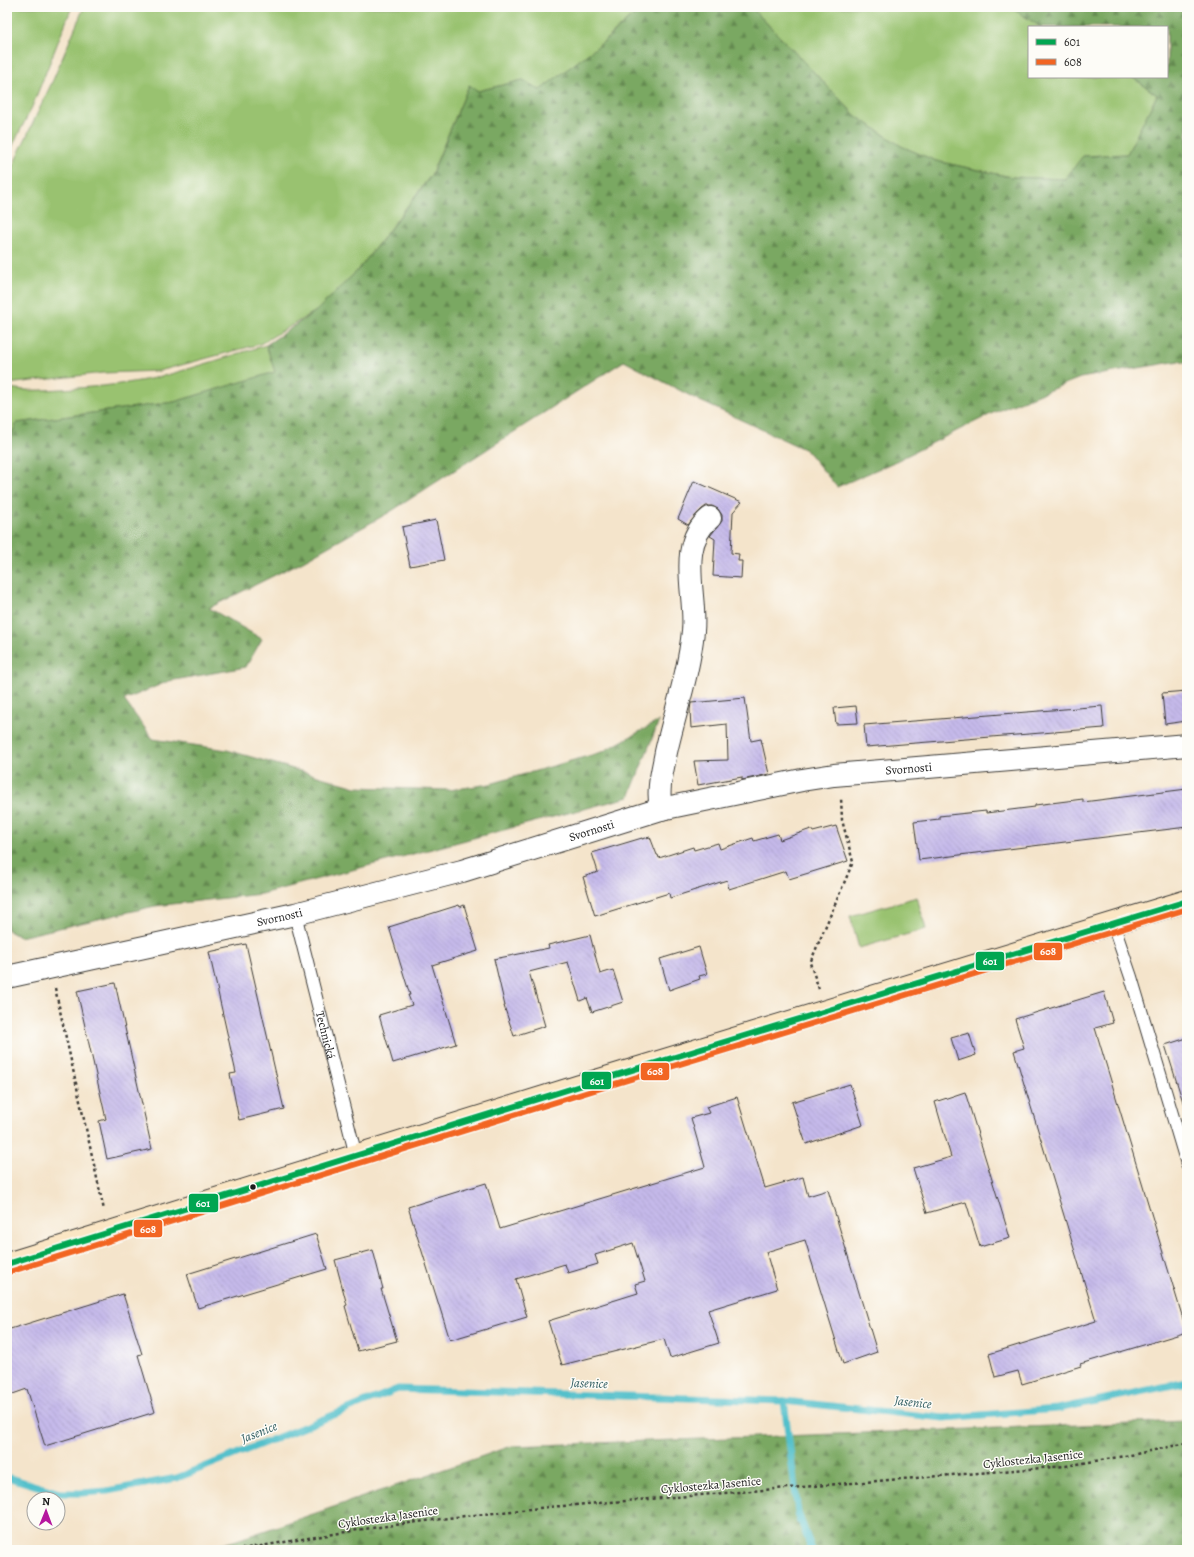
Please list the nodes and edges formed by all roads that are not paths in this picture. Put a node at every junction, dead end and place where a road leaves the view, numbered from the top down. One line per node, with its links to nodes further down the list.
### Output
1 (710, 518): 3 (street)
2 (1187, 746): 3 (street, Svornosti)
3 (661, 809): 5 (street, Svornosti)
4 (1187, 901): 6 (street)
5 (295, 914): 7 (street, Svornosti); 8 (lane, Technická)
6 (1113, 924): 8 (street); 9 (lane)
7 (7, 978)
8 (356, 1156): 10 (street)
9 (1187, 1164)
10 (7, 1264)

